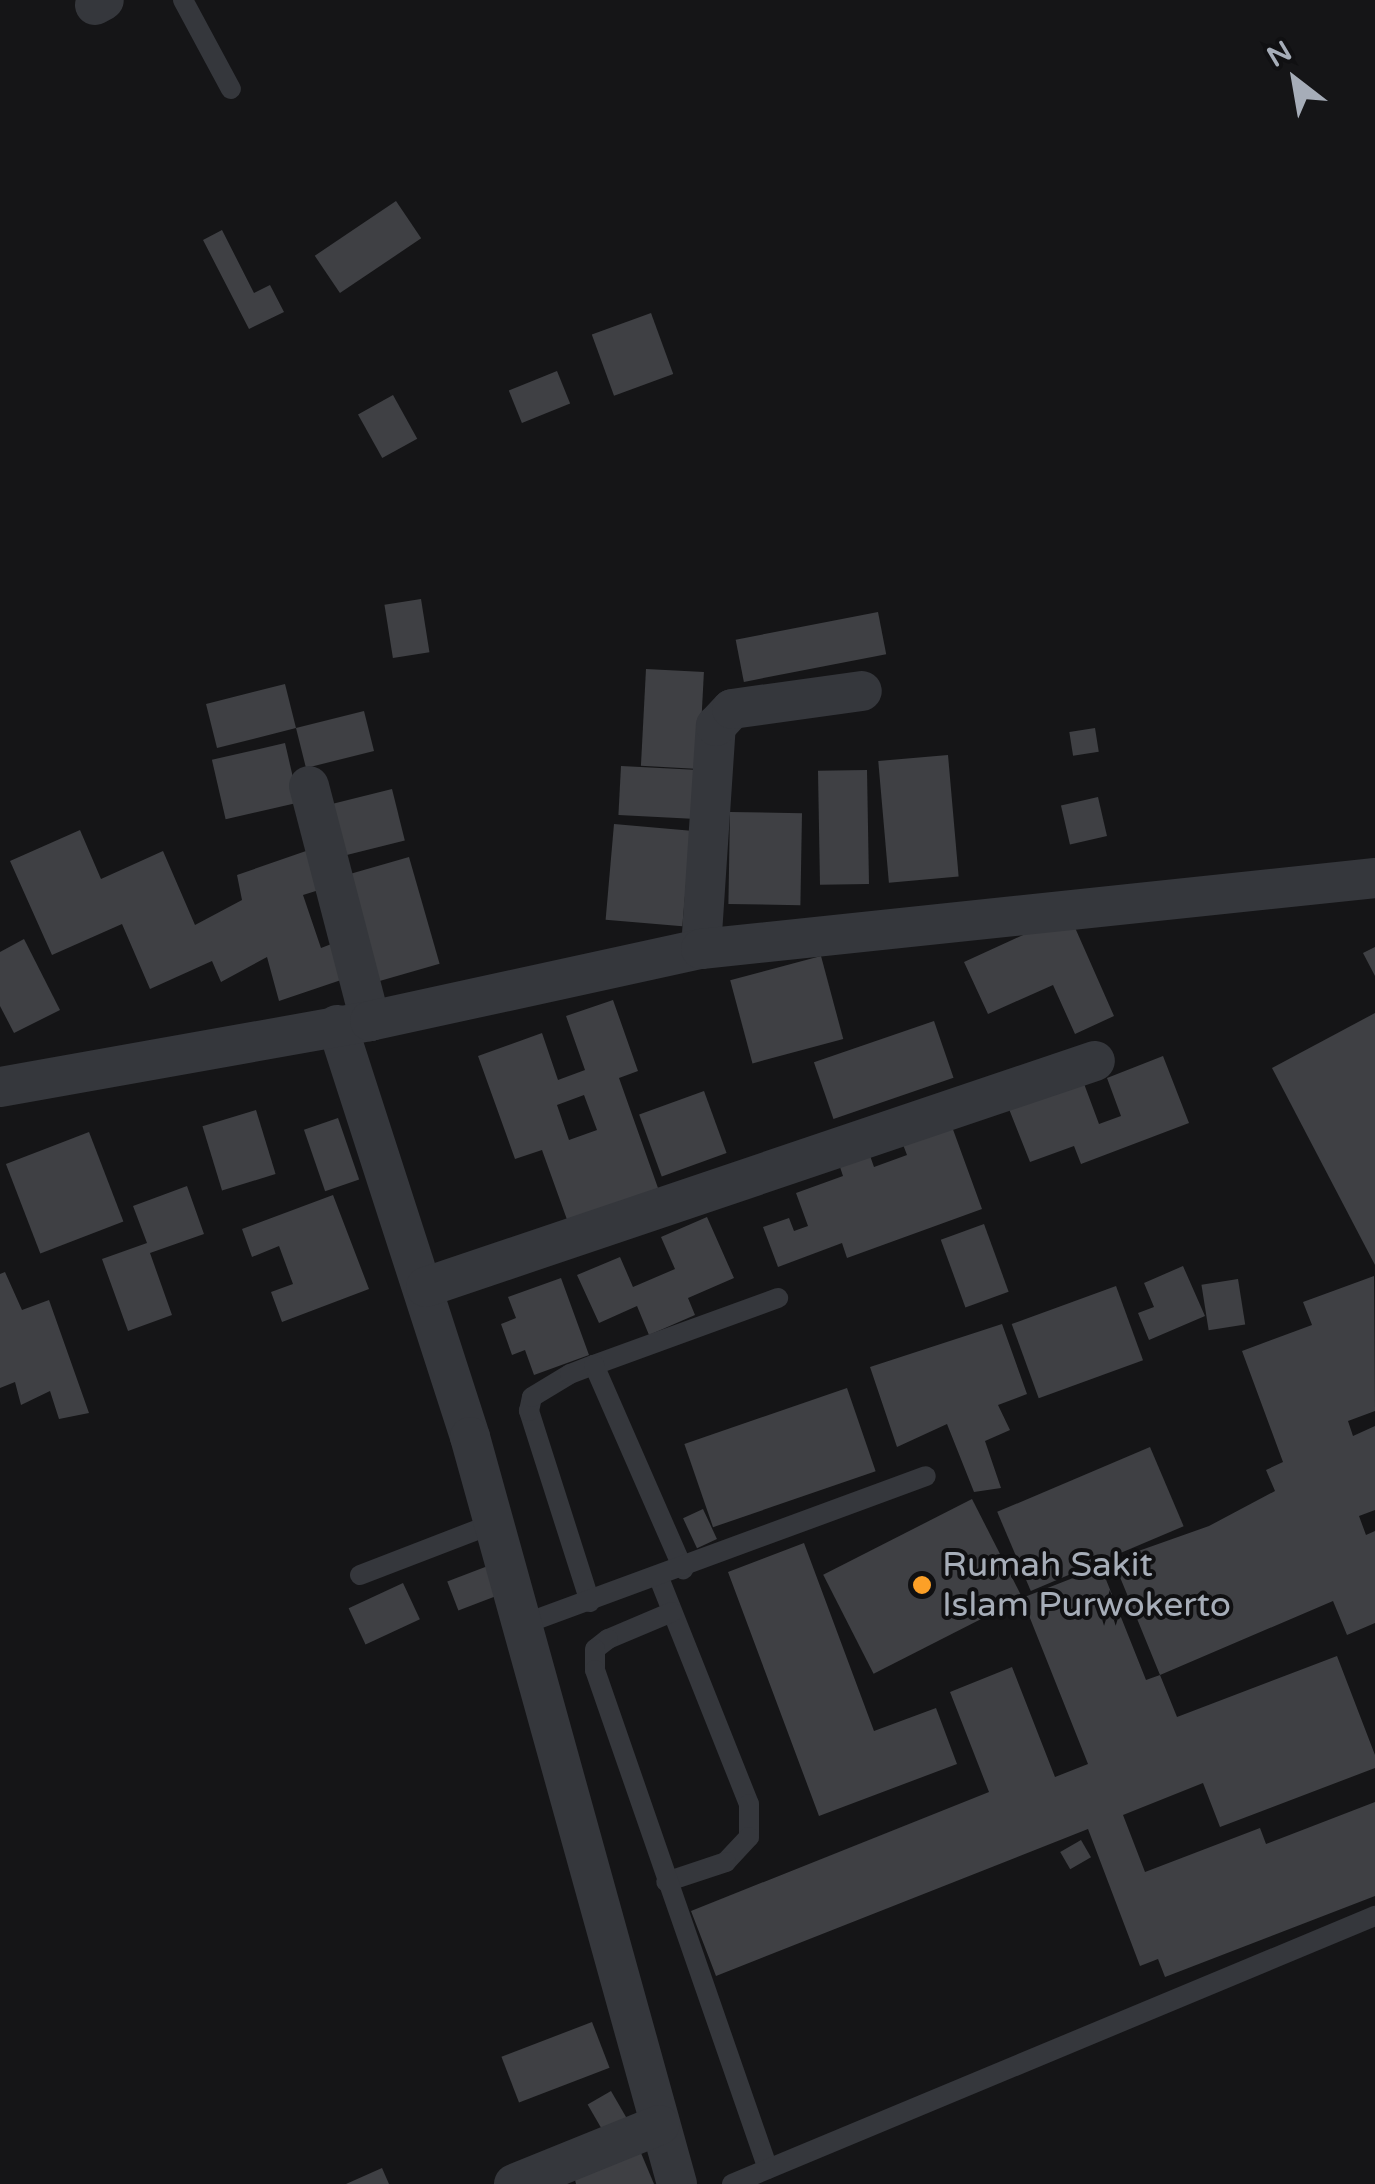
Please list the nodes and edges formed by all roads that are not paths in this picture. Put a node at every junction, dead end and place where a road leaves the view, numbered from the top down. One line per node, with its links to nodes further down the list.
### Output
1 (183, 0): 2 (lane)
2 (231, 89)
3 (862, 691): 6 (street)
4 (309, 786): 7 (street)
5 (1375, 878): 6 (street)
6 (701, 949): 7 (street)
7 (354, 1023): 9 (street); 10 (street)
8 (1095, 1061): 10 (street)
9 (0, 1088)
10 (426, 1287): 14 (street)
11 (778, 1298): 12 (lane)
12 (594, 1366): 15 (lane); 18 (lane)
13 (926, 1476): 15 (lane)
14 (495, 1523): 16 (lane); 20 (street)
15 (683, 1569): 17 (lane)
16 (360, 1575)
17 (659, 1578): 18 (lane); 19 (lane)
18 (590, 1602): 20 (lane)
19 (672, 1612): 21 (lane); 21 (lane)
20 (524, 1624): 23 (street)
21 (666, 1882): 24 (lane)
22 (1375, 1916): 24 (lane)
23 (659, 2125): 25 (street); 26 (street)
24 (768, 2169): 27 (lane)
25 (514, 2184)
26 (677, 2184)
27 (732, 2184)

